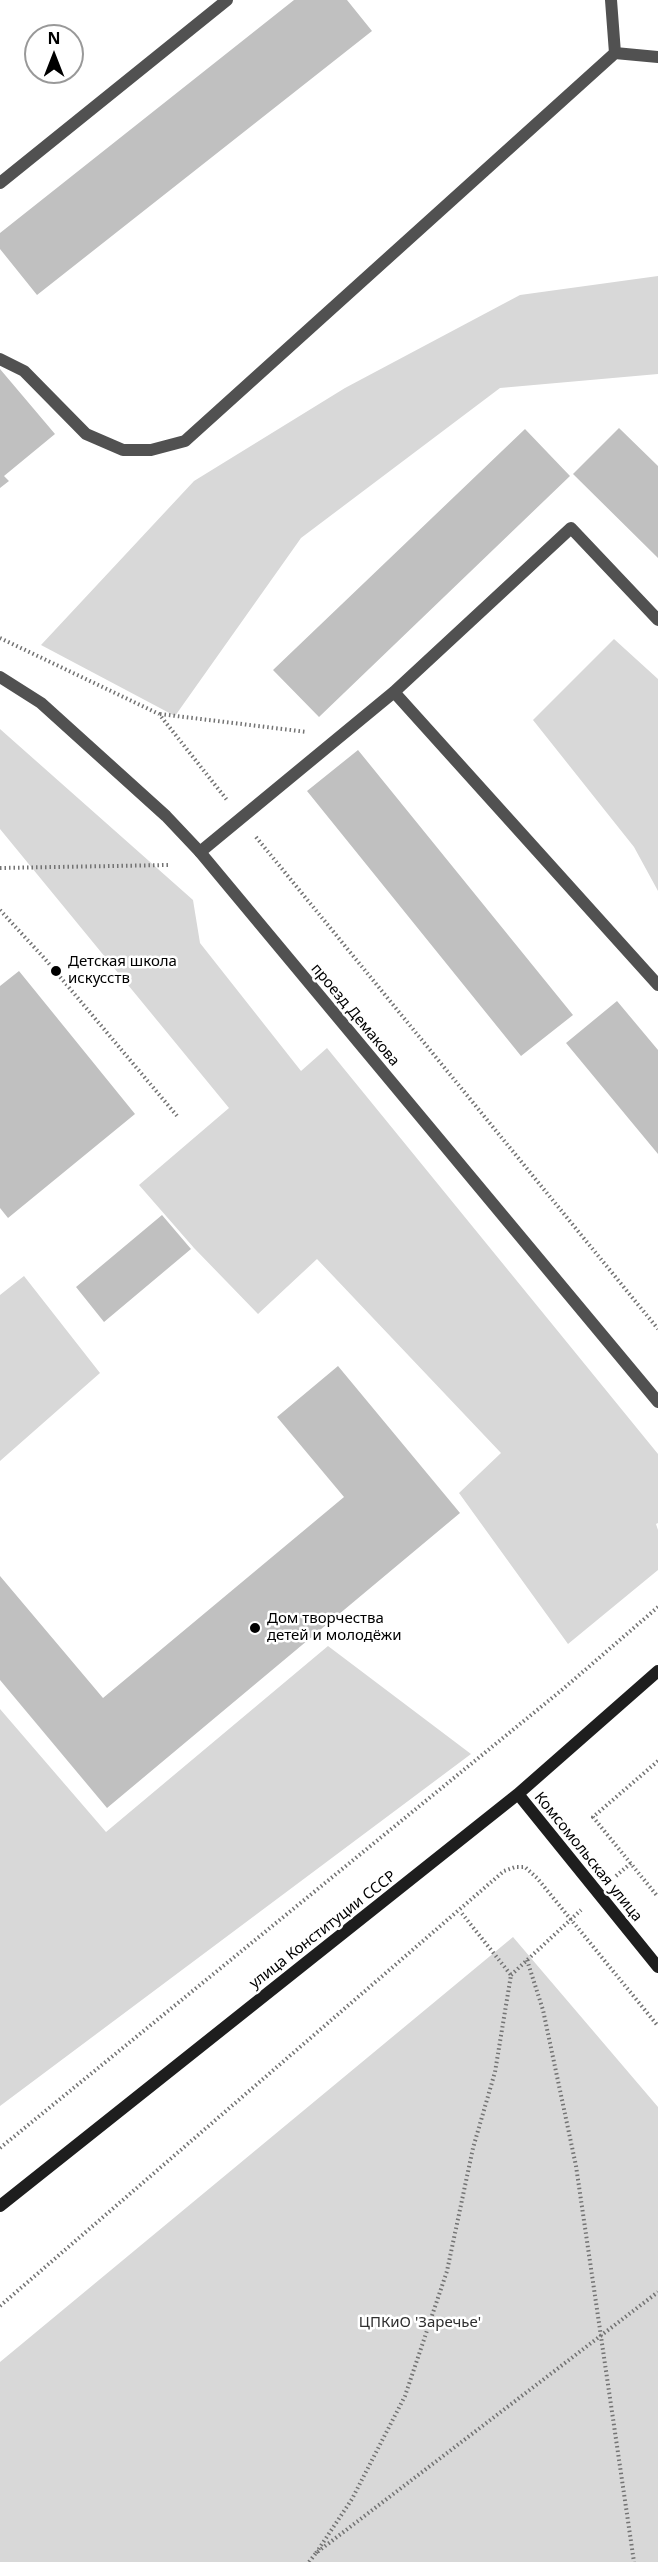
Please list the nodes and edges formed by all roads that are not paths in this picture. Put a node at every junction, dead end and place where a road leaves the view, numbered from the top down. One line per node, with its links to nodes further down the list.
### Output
1 (227, 0): 5 (street)
2 (611, 0): 3 (street)
3 (615, 53): 4 (street); 6 (street)
4 (658, 57)
5 (0, 183)
6 (0, 358)
7 (658, 620): 9 (street)
8 (0, 677): 10 (street, проезд Демакова)
9 (394, 692): 10 (street); 11 (street)
10 (200, 852): 12 (street, проезд Демакова)
11 (658, 985)
12 (658, 1402)
13 (658, 1671): 14 (street, улица Конституции СССР)
14 (518, 1794): 15 (street, Комсомольская улица); 16 (street, улица Конституции СССР)
15 (658, 1967)
16 (0, 2206)

